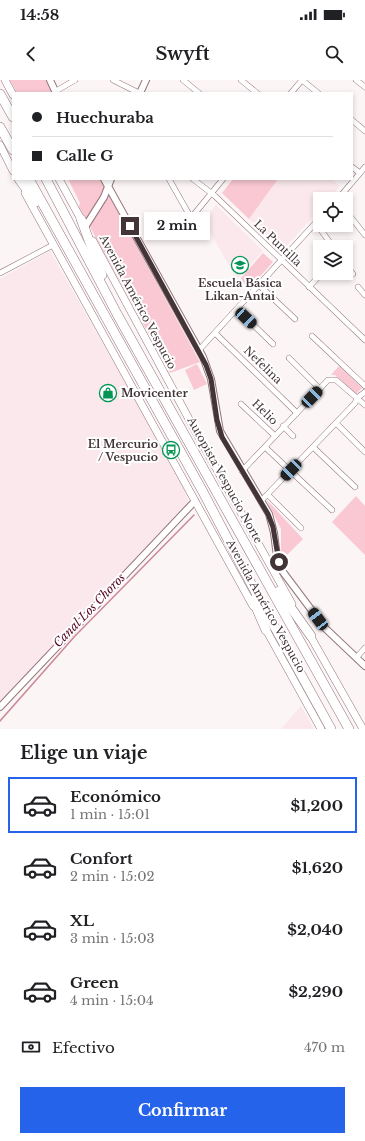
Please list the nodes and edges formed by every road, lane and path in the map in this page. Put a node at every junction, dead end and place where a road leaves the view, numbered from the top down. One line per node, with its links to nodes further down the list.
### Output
1 (5, 80): 19 (main road)
2 (50, 80): 12 (street)
3 (75, 80): 12 (street)
4 (113, 80): 13 (street)
5 (146, 80): 14 (street)
6 (183, 80): 15 (street)
7 (241, 80): 10 (street)
8 (302, 80): 17 (street); 18 (street)
9 (356, 80): 11 (street)
10 (249, 82): 16 (street)
11 (365, 87)
12 (56, 92)
13 (137, 92)
14 (140, 92)
15 (198, 92)
16 (256, 92)
17 (292, 92)
18 (317, 92)
19 (12, 93)
20 (0, 94): 21 (highway)
21 (12, 115)
22 (353, 121): 24 (street)
23 (0, 127): 26 (highway)
24 (365, 131)
25 (0, 145): 29 (main road)
26 (12, 148)
27 (353, 168): 30 (street)
28 (365, 168): 30 (street)
29 (12, 169)
30 (360, 174): 42 (street)
31 (19, 180): 47 (highway)
32 (19, 180): 49 (main road, Avenida Américo Vespucio)
33 (30, 180): 47 (highway)
34 (47, 180): 58 (highway, Autopista Vespucio Norte)
35 (60, 180): 45 (main road, Avenida Américo Vespucio)
36 (105, 180): 41 (street)
37 (111, 180): 41 (street)
38 (170, 180): 43 (street)
39 (194, 180): 43 (street, La Puntilla)
40 (222, 180): 43 (street)
41 (109, 188): 45 (street); 64 (street)
42 (344, 192)
43 (211, 193): 50 (street, La Puntilla)
44 (353, 220): 48 (street)
45 (83, 223): 58 (highway); 91 (main road, Avenida Américo Vespucio)
46 (313, 226): 50 (street)
47 (56, 228): 88 (highway)
48 (365, 235)
49 (53, 245): 51 (street); 84 (main road, Avenida Américo Vespucio)
50 (282, 260): 53 (street); 54 (street, La Puntilla)
51 (0, 273)
52 (316, 280): 54 (street)
53 (259, 285): 57 (street); 59 (street)
54 (309, 287): 62 (street, La Puntilla)
55 (358, 287): 56 (street)
56 (365, 294)
57 (236, 309): 60 (street); 63 (street)
58 (117, 314): 89 (highway, Autopista Vespucio Norte)
59 (295, 320)
60 (215, 333): 64 (street); 72 (street, Nefelina)
61 (312, 336): 66 (street)
62 (365, 340)
63 (273, 344)
64 (199, 350): 81 (street)
65 (289, 358): 67 (street)
66 (365, 386)
67 (320, 389): 69 (street); 72 (street)
68 (365, 392): 69 (street)
69 (357, 398): 71 (street); 73 (street)
70 (241, 404): 75 (street, Helio)
71 (365, 405)
72 (297, 413): 74 (street)
73 (336, 423): 78 (street); 79 (street)
74 (283, 426): 75 (street); 76 (street)
75 (275, 436): 77 (street)
76 (293, 436)
77 (265, 447): 80 (street); 81 (street)
78 (313, 448): 80 (street); 82 (street)
79 (365, 452)
80 (291, 470): 83 (street); 86 (street)
81 (242, 472): 85 (street)
82 (355, 487)
83 (268, 495): 85 (street); 87 (street)
84 (195, 501): 90 (main road, Avenida Américo Vespucio); 95 (street)
85 (261, 501): 93 (street)
86 (332, 510)
87 (301, 528)
88 (228, 539): 90 (highway); 97 (highway)
89 (262, 571): 91 (highway); 98 (highway, Autopista Vespucio Norte)
90 (266, 630): 96 (main road, Avenida Américo Vespucio)
91 (310, 636): 99 (main road, Avenida Américo Vespucio)
92 (365, 648): 93 (street)
93 (356, 658): 94 (street)
94 (365, 666)
95 (0, 707)
96 (321, 729)
97 (331, 729)
98 (349, 729)
99 (363, 729)

